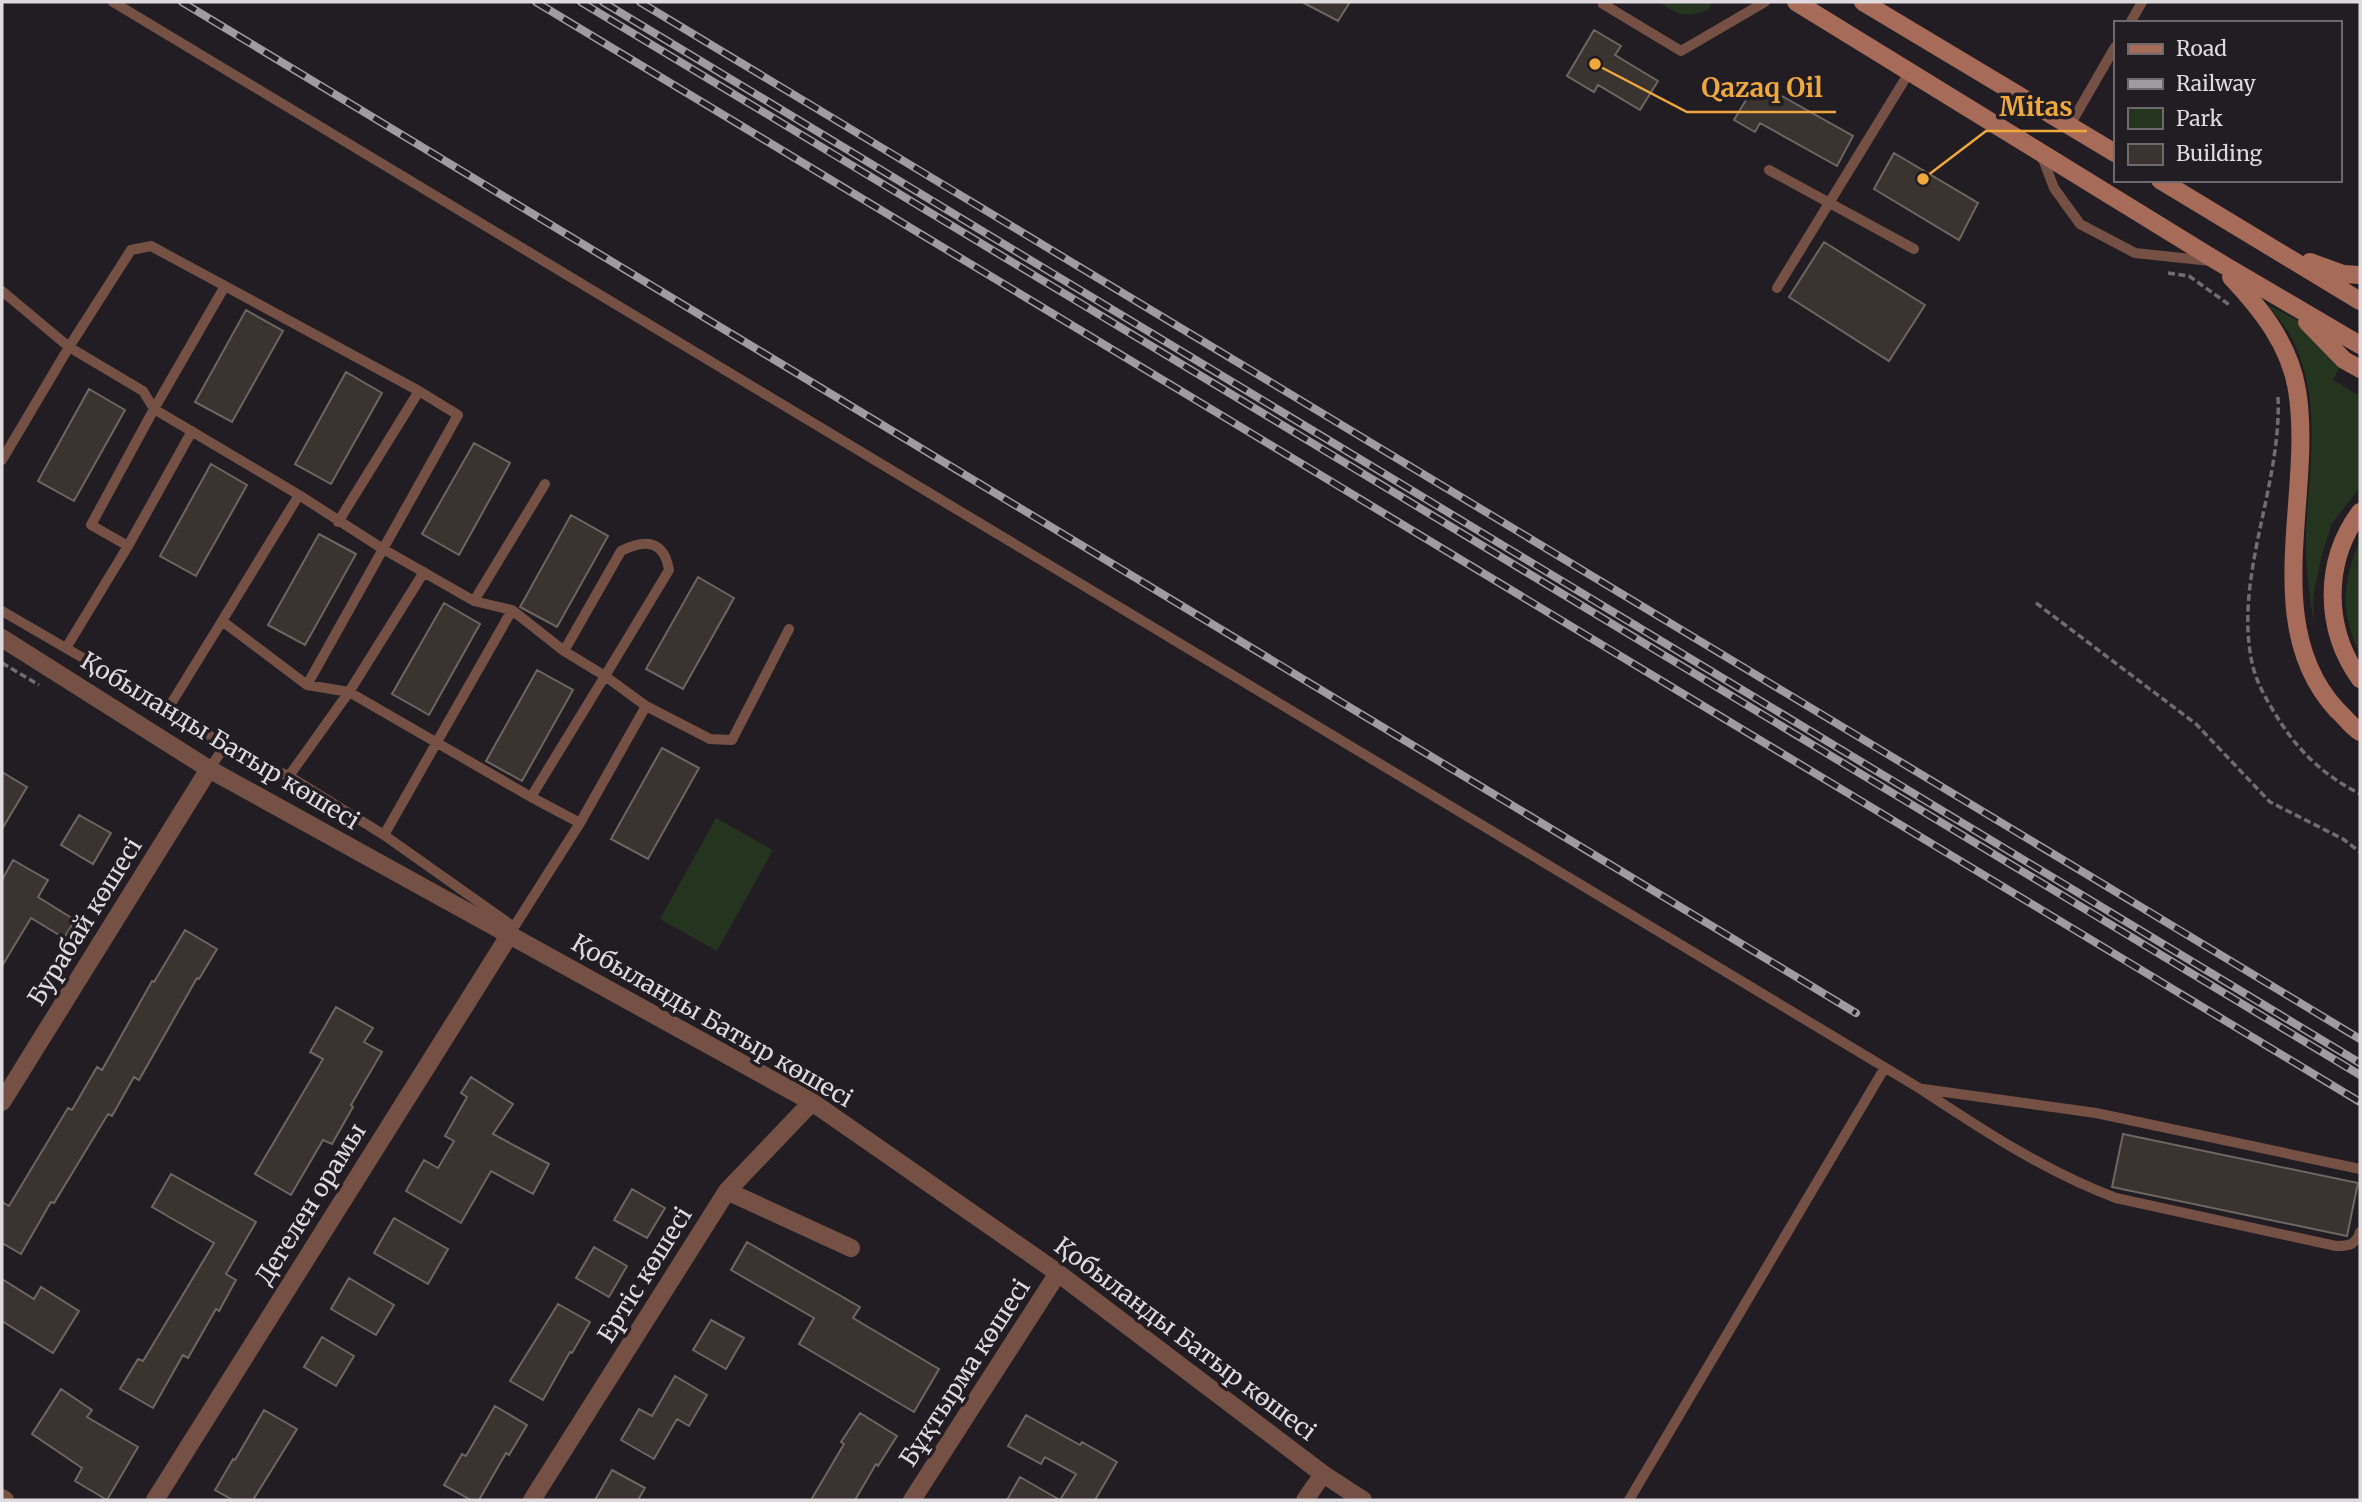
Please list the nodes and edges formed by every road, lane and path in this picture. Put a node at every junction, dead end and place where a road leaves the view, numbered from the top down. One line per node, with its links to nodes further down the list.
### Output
1 (113, 2): 67 (lane)
2 (1604, 2): 3 (lane)
3 (1765, 2)
4 (1796, 2): 10 (main road)
5 (1863, 2): 7 (main road)
6 (2142, 2): 8 (lane)
7 (1884, 7): 11 (main road)
8 (2131, 21)
9 (2114, 49): 11 (lane)
10 (1910, 71): 13 (main road); 16 (lane)
11 (2070, 125): 12 (main road)
12 (2114, 152)
13 (2040, 153): 19 (main road); 19 (lane)
14 (1769, 170): 16 (lane)
15 (2163, 182): 17 (main road)
16 (1829, 202): 18 (lane); 23 (lane)
17 (2272, 248): 21 (main road); 25 (main road)
18 (1914, 249)
19 (2217, 261): 26 (main road); 57 (main road)
20 (2162, 272): 27 (path)
21 (2360, 275)
22 (225, 286): 29 (lane); 31 (lane); 32 (lane)
23 (1777, 288)
24 (2, 291): 29 (lane)
25 (2360, 301)
26 (2290, 304): 28 (main road); 30 (main road)
27 (2232, 307)
28 (2360, 345)
29 (69, 347): 32 (lane); 34 (lane)
30 (2360, 369)
31 (419, 391): 38 (lane); 40 (lane)
32 (155, 409): 33 (lane); 39 (lane)
33 (192, 431): 36 (lane); 39 (lane)
34 (2, 460)
35 (545, 484): 42 (lane)
36 (299, 495): 38 (lane); 46 (lane)
37 (2360, 512): 52 (main road)
38 (338, 522): 40 (lane)
39 (128, 546): 49 (lane)
40 (383, 549): 41 (lane); 53 (lane)
41 (424, 572): 42 (lane); 54 (lane)
42 (474, 601): 44 (lane)
43 (2036, 603): 65 (path)
44 (512, 610): 50 (lane); 58 (lane)
45 (2, 611): 49 (lane)
46 (222, 621): 53 (lane); 56 (lane)
47 (789, 629): 55 (lane)
48 (2, 638): 60 (street, Қобыланды Батыр көшесі)
49 (66, 648): 56 (lane)
50 (564, 650): 51 (lane); 51 (lane)
51 (605, 676): 55 (lane); 62 (lane)
52 (2360, 679)
53 (307, 685): 54 (lane)
54 (349, 692): 58 (lane); 61 (lane)
55 (646, 706): 63 (lane)
56 (169, 707): 59 (lane)
57 (2360, 732)
58 (438, 743): 62 (lane); 64 (lane)
59 (223, 749): 60 (lane); 61 (lane)
60 (209, 769): 66 (street, Қобыланды Батыр көшесі); 69 (street, Бурабай көшесі)
61 (289, 776): 64 (lane)
62 (531, 797): 63 (lane)
63 (580, 823): 66 (lane)
64 (384, 835): 66 (lane)
65 (2360, 852)
66 (512, 931): 70 (street, Қобыланды Батыр көшесі); 77 (street, Дегелен орамы)
67 (1884, 1069): 68 (lane); 82 (lane)
68 (1919, 1088): 71 (lane); 73 (lane)
69 (4, 1093)
70 (812, 1102): 72 (street, Ертіс көшесі); 75 (street, Қобыланды Батыр көшесі)
71 (2360, 1169)
72 (727, 1191): 74 (street); 78 (street, Ертіс көшесі)
73 (2360, 1232)
74 (851, 1248)
75 (1059, 1273): 76 (street, Қобыланды Батыр көшесі); 79 (street, Бұқтырма көшесі)
76 (1323, 1474): 80 (street); 81 (street, Қобыланды Батыр көшесі)
77 (155, 1500)
78 (532, 1500)
79 (912, 1500)
80 (1306, 1500)
81 (1363, 1500)
82 (1629, 1500)

